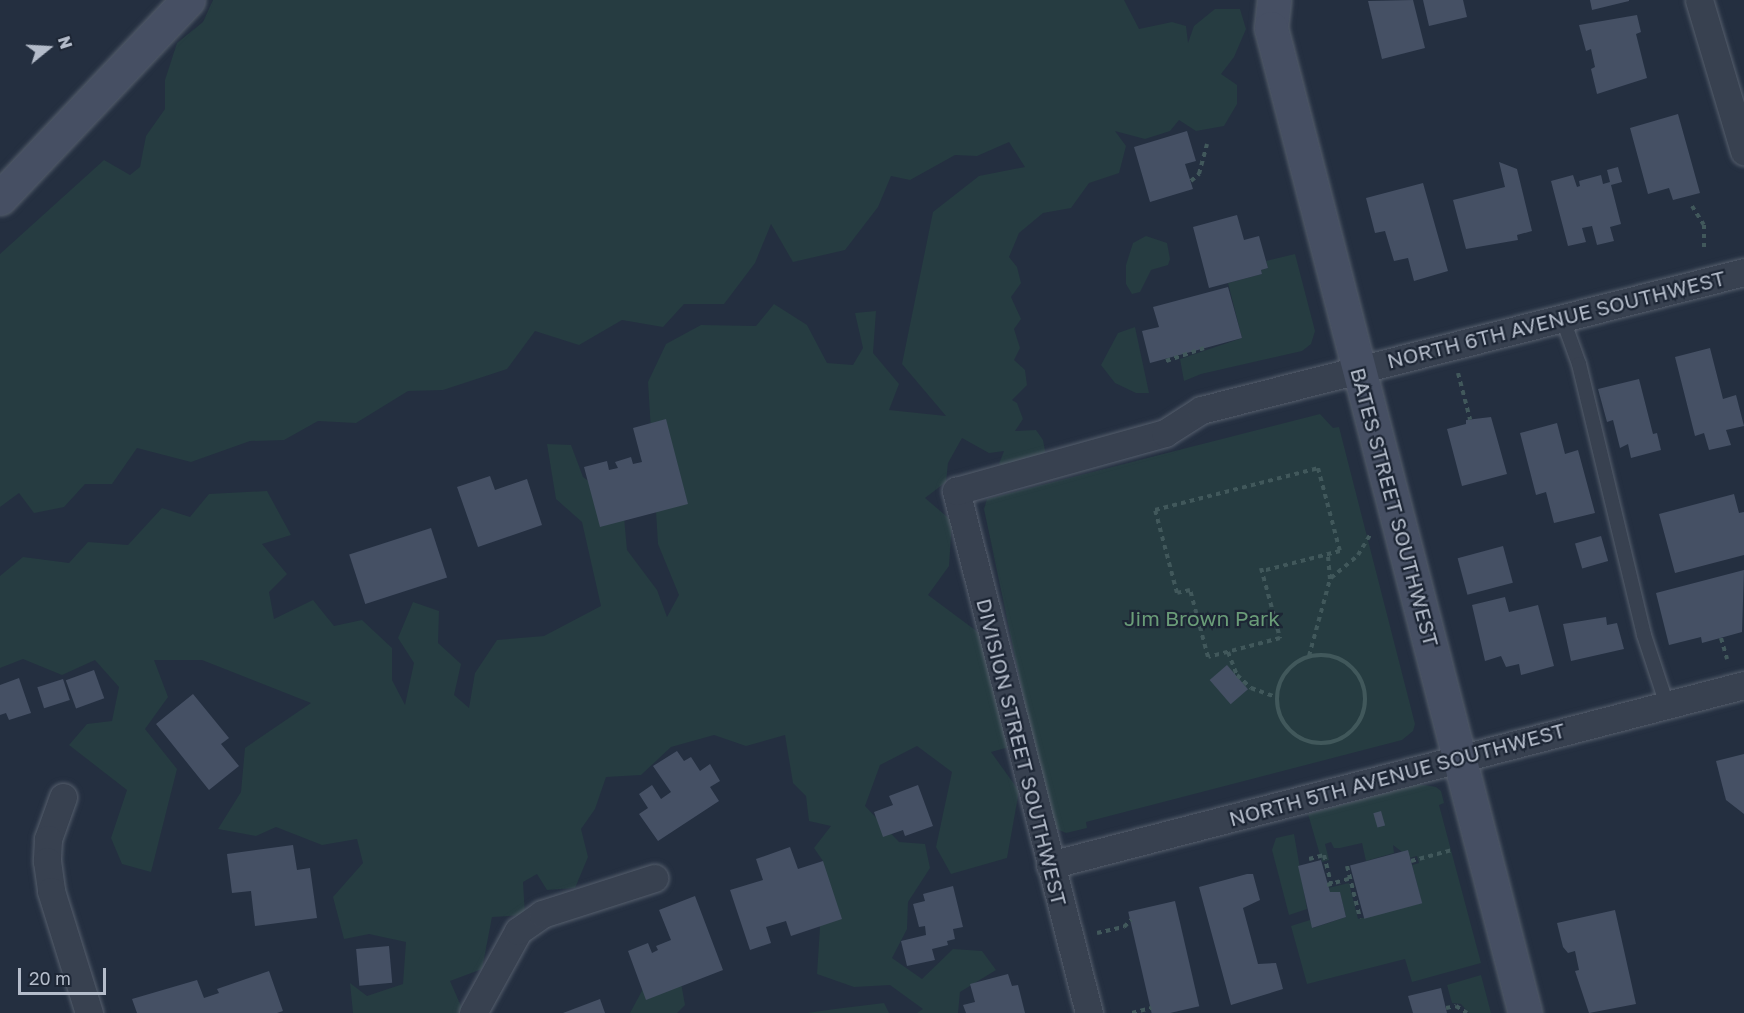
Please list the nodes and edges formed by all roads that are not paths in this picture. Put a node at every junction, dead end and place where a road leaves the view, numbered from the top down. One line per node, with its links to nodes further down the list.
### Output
1 (188, 0): 5 (street)
2 (1274, 0): 8 (street, BATES STREET SOUTHWEST)
3 (1699, 0): 4 (street)
4 (1744, 151)
5 (0, 198)
6 (1744, 272): 7 (street, NORTH 6TH AVENUE SOUTHWEST)
7 (1562, 317): 8 (street, NORTH 6TH AVENUE SOUTHWEST); 11 (lane)
8 (1359, 368): 9 (street, NORTH 6TH AVENUE SOUTHWEST); 12 (street, BATES STREET SOUTHWEST)
9 (956, 490): 14 (street, DIVISION STREET SOUTHWEST)
10 (1744, 685): 11 (street, NORTH 5TH AVENUE SOUTHWEST)
11 (1667, 705): 12 (street, NORTH 5TH AVENUE SOUTHWEST)
12 (1460, 756): 14 (street, NORTH 5TH AVENUE SOUTHWEST); 19 (street, BATES STREET SOUTHWEST)
13 (63, 797): 16 (street)
14 (1050, 865): 18 (street, DIVISION STREET SOUTHWEST)
15 (654, 878): 17 (street)
16 (89, 1013)
17 (473, 1013)
18 (1089, 1013)
19 (1525, 1013)

